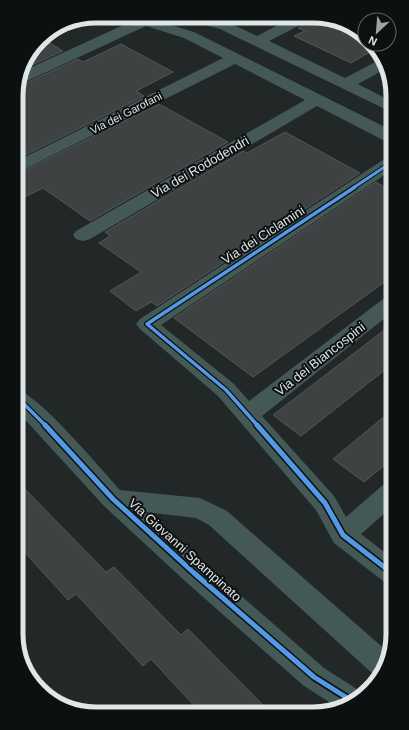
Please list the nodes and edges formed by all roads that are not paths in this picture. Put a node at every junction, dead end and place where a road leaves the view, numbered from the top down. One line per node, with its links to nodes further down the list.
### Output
1 (141, 23): 8 (street)
2 (151, 23): 6 (street)
3 (214, 23): 5 (street)
4 (293, 23): 5 (street)
5 (256, 42): 9 (street)
6 (234, 58): 10 (street); 13 (street, Via dei Garofani)
7 (380, 65): 9 (street)
8 (26, 76)
9 (345, 85): 11 (street)
10 (318, 99): 12 (street); 15 (street, Via dei Rododendri)
11 (386, 105)
12 (386, 134)
13 (23, 165)
14 (386, 166): 18 (street, Via dei Ciclamini)
15 (83, 235)
16 (386, 307): 18 (street, Via dei Biancospini)
17 (23, 403): 20 (street, Via Giovanni Spampinato)
18 (249, 414): 21 (street)
19 (386, 497): 21 (street)
20 (113, 498): 23 (street, Via Giovanni Spampinato); 24 (street, Via Giovanni Spampinato)
21 (343, 535): 22 (street)
22 (386, 567)
23 (380, 663)
24 (348, 699)

